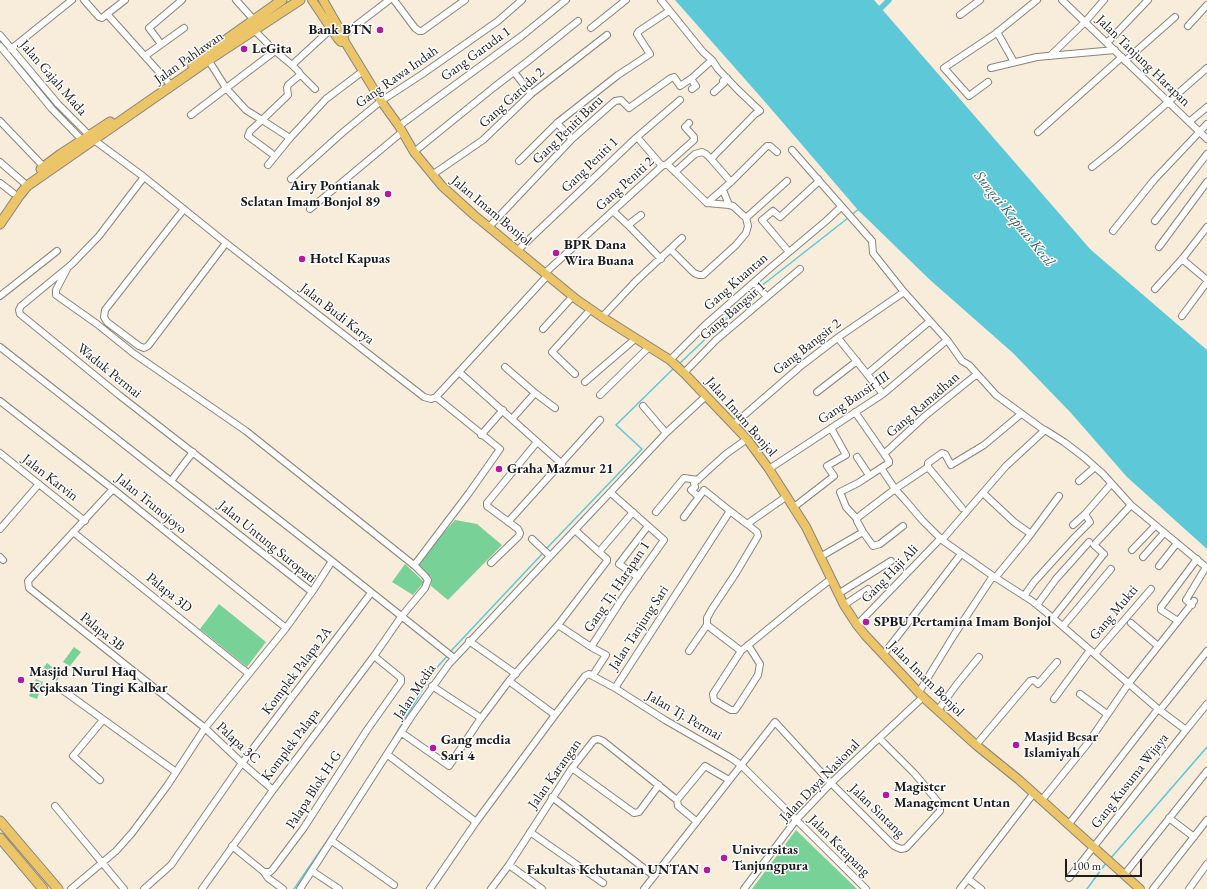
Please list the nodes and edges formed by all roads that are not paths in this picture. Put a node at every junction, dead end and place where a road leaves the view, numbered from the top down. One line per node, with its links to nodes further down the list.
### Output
1 (72, 0): 41 (street)
2 (84, 0): 24 (street)
3 (125, 0): 24 (street)
4 (182, 0): 39 (street)
5 (236, 0): 29 (street)
6 (282, 0): 29 (highway, Jalan Pahlawan)
7 (300, 0): 29 (highway, Jalan Pahlawan)
8 (312, 0): 33 (main road, Jalan Imam Bonjol)
9 (323, 0): 37 (main road, Jalan Imam Bonjol)
10 (389, 0): 37 (street)
11 (394, 0): 12 (street)
12 (466, 0)
13 (522, 0): 66 (street, Gang Rawa Indah)
14 (566, 0): 76 (street, Gang Garuda 1)
15 (626, 0): 32 (street)
16 (661, 0): 23 (street)
17 (980, 0): 25 (street)
18 (1037, 0): 34 (street)
19 (1062, 0): 28 (street, Jalan Tanjung Harapan)
20 (1104, 0): 28 (street)
21 (1148, 0): 38 (street)
22 (1207, 5): 30 (street)
23 (669, 11): 47 (street); 74 (street)
24 (107, 14): 44 (street)
25 (960, 15)
26 (1175, 17): 46 (street)
27 (578, 21): 54 (street)
28 (1085, 22): 38 (street, Jalan Tanjung Harapan); 45 (street)
29 (254, 25): 43 (street); 48 (highway, Jalan Pahlawan); 58 (highway, Jalan Pahlawan)
30 (1188, 26)
31 (184, 28): 39 (street)
32 (591, 28)
33 (331, 29): 37 (main road, Jalan Imam Bonjol); 50 (street)
34 (997, 32): 49 (street); 59 (street)
35 (0, 35): 41 (street, Jalan Gajah Mada)
36 (607, 36): 64 (street, Gang Garuda 2)
37 (342, 39): 53 (main road, Jalan Imam Bonjol)
38 (1107, 43): 42 (street, Jalan Tanjung Harapan)
39 (162, 44): 44 (street)
40 (0, 46): 83 (street, Jalan Gajah Mada)
41 (12, 49): 83 (street, Jalan Gajah Mada)
42 (1114, 50): 45 (street); 46 (street, Jalan Tanjung Harapan)
43 (275, 51): 50 (street); 60 (street)
44 (145, 56): 58 (street)
45 (1050, 56): 49 (street)
46 (1124, 59): 67 (street, Jalan Tanjung Harapan); 77 (street)
47 (712, 60): 56 (street); 57 (street)
48 (209, 61): 60 (street); 83 (highway, Jalan Pahlawan)
49 (1014, 62): 51 (street)
50 (292, 65): 55 (street)
51 (991, 68)
52 (1207, 68): 67 (street)
53 (363, 71): 66 (main road, Jalan Imam Bonjol); 80 (street)
54 (514, 72): 64 (street); 85 (street)
55 (300, 74): 61 (street); 70 (street)
56 (727, 78): 63 (street); 89 (street)
57 (691, 79): 62 (street); 81 (street, Gang Peniti Baru)
58 (168, 82): 83 (highway, Jalan Pahlawan)
59 (988, 82)
60 (226, 88): 69 (street); 70 (street)
61 (315, 89)
62 (692, 89)
63 (714, 92)
64 (532, 94): 97 (street, Gang Garuda 2)
65 (680, 100): 79 (street, Gang Peniti 1)
66 (381, 101): 76 (main road, Jalan Imam Bonjol); 100 (street, Gang Rawa Indah)
67 (1168, 102): 73 (street, Jalan Tanjung Harapan); 95 (street)
68 (1207, 107): 73 (street)
69 (192, 115)
70 (262, 120): 80 (street); 87 (street)
71 (0, 121): 94 (street)
72 (689, 122): 93 (street)
73 (1189, 122): 78 (street, Jalan Tanjung Harapan)
74 (557, 123): 81 (street); 90 (street)
75 (1207, 124): 78 (street)
76 (400, 129): 85 (main road, Jalan Imam Bonjol); 111 (street, Gang Garuda 1)
77 (1038, 132)
78 (1199, 132): 82 (street, Jalan Tanjung Harapan); 122 (street)
79 (637, 137): 93 (street); 126 (street, Gang Peniti 1)
80 (290, 138): 92 (street)
81 (572, 139): 120 (street, Gang Peniti Baru)
82 (1207, 139)
83 (88, 140): 94 (highway); 98 (street, Jalan Budi Karya); 118 (highway)
84 (792, 150): 99 (street)
85 (414, 152): 97 (main road, Jalan Imam Bonjol)
86 (777, 152): 103 (street)
87 (271, 153)
88 (1207, 154): 117 (street)
89 (711, 159): 96 (street); 103 (street)
90 (519, 161)
91 (0, 162): 102 (street)
92 (268, 165)
93 (665, 165): 96 (street, Gang Peniti 2); 113 (street, Gang Peniti 2)
94 (44, 167): 102 (highway)
95 (1092, 167)
96 (675, 172): 108 (street, Gang Peniti 2)
97 (432, 175): 120 (main road, Jalan Imam Bonjol)
98 (144, 177): 112 (street, Jalan Budi Karya); 132 (street, Waduk Permai)
99 (818, 179): 110 (street); 129 (street)
100 (291, 180)
101 (787, 181): 116 (street)
102 (23, 182): 107 (highway)
103 (731, 182): 106 (street)
104 (1207, 182): 125 (street)
105 (0, 183): 107 (street)
106 (723, 190): 108 (street); 109 (street)
107 (13, 193): 114 (highway)
108 (707, 203): 109 (street)
109 (729, 205): 116 (street)
110 (841, 207): 129 (street, Gang Kuantan); 138 (street)
111 (310, 208)
112 (184, 209): 124 (street, Jalan Budi Karya); 124 (street)
113 (613, 211): 119 (street); 134 (street, Gang Peniti 2)
114 (0, 213)
115 (641, 215): 119 (street)
116 (746, 218): 127 (street)
117 (1155, 221)
118 (0, 224)
119 (628, 225): 130 (street)
120 (489, 227): 126 (main road, Jalan Imam Bonjol)
121 (1207, 227): 131 (street)
122 (1113, 232)
123 (682, 238): 127 (street)
124 (226, 243): 166 (street, Jalan Budi Karya)
125 (1159, 247)
126 (518, 250): 134 (main road, Jalan Imam Bonjol)
127 (671, 250): 130 (street)
128 (57, 251): 139 (street)
129 (789, 252): 136 (street, Gang Kuantan)
130 (661, 259): 144 (street)
131 (1182, 259): 135 (street); 137 (street)
132 (67, 269): 182 (street, Waduk Permai); 255 (street, Komplek Palapa)
133 (800, 269): 141 (street, Gang Bangsir 1)
134 (547, 274): 140 (main road, Jalan Imam Bonjol); 155 (street)
135 (1207, 281): 143 (street)
136 (755, 284): 141 (street); 152 (street, Gang Kuantan)
137 (1155, 289)
138 (902, 293): 145 (street); 147 (street, Gang Bangsir 2)
139 (0, 296)
140 (573, 296): 142 (main road, Jalan Imam Bonjol); 146 (street)
141 (766, 296): 156 (street, Gang Bangsir 1)
142 (591, 309): 144 (main road, Jalan Imam Bonjol); 157 (street)
143 (1182, 316)
144 (602, 317): 148 (main road, Jalan Imam Bonjol)
145 (930, 321): 149 (street); 158 (street)
146 (543, 329)
147 (838, 338): 153 (street); 175 (street, Gang Bangsir 2)
148 (636, 339): 151 (main road, Jalan Imam Bonjol); 160 (street)
149 (947, 340): 159 (street); 163 (street, Gang Bansir III)
150 (0, 347): 192 (street, Jalan Untung Suropati)
151 (649, 347): 152 (main road, Jalan Imam Bonjol); 164 (street)
152 (670, 361): 156 (main road, Jalan Imam Bonjol)
153 (857, 361): 158 (street); 161 (street)
154 (505, 368): 162 (street)
155 (459, 372): 166 (street); 170 (street)
156 (683, 372): 165 (main road, Jalan Imam Bonjol)
157 (575, 374)
158 (867, 374): 163 (street)
159 (977, 374): 172 (street); 183 (street, Gang Ramadhan)
160 (585, 382)
161 (817, 392)
162 (535, 393): 169 (street); 173 (street)
163 (883, 394): 171 (street, Gang Bansir III)
164 (600, 395)
165 (706, 396): 175 (main road, Jalan Imam Bonjol); 178 (street)
166 (436, 397): 179 (street)
167 (0, 401): 197 (street, Jalan Trunojoyo)
168 (643, 406): 178 (street)
169 (555, 408)
170 (503, 410): 173 (street); 179 (street)
171 (855, 412): 176 (street, Gang Bansir III); 183 (street)
172 (1021, 414): 177 (street); 187 (street)
173 (512, 419): 181 (street)
174 (600, 420): 186 (street)
175 (733, 425): 180 (main road, Jalan Imam Bonjol)
176 (831, 428): 190 (street, Gang Bansir III); 205 (street)
177 (1044, 430): 188 (street); 200 (street, Gang Haji Ali)
178 (666, 434): 199 (street)
179 (481, 435): 239 (street)
180 (747, 439): 190 (main road, Jalan Imam Bonjol); 194 (street)
181 (537, 442): 186 (street); 214 (street)
182 (193, 452): 192 (street); 237 (street, Waduk Permai)
183 (885, 453): 189 (street)
184 (1, 456): 195 (street, Jalan Karvin)
185 (857, 457): 191 (street)
186 (562, 464): 214 (street)
187 (928, 467): 198 (street); 206 (street)
188 (1095, 467): 193 (street); 196 (street)
189 (881, 468): 191 (street); 198 (street)
190 (769, 469): 201 (main road, Jalan Imam Bonjol)
191 (869, 476): 212 (street)
192 (171, 481): 249 (street, Jalan Untung Suropati)
193 (1078, 481)
194 (696, 482): 203 (street); 209 (street)
195 (39, 484): 213 (street, Jalan Karvin); 220 (street)
196 (1111, 484): 204 (street); 210 (street)
197 (113, 489): 213 (street); 263 (street, Jalan Trunojoyo)
198 (895, 489): 212 (street); 227 (street)
199 (611, 493): 208 (street, Gang Tj. Harapan 1); 221 (street)
200 (983, 493): 225 (street); 227 (street, Gang Haji Ali)
201 (787, 496): 205 (main road, Jalan Imam Bonjol); 215 (street)
202 (1059, 496): 225 (street, Jalan Daya Nasional)
203 (699, 497): 207 (street); 211 (street)
204 (1131, 505): 219 (street); 256 (street)
205 (794, 507): 234 (main road, Jalan Imam Bonjol)
206 (962, 508)
207 (730, 511): 215 (street); 283 (street, Jalan Tanjung Sari)
208 (633, 512): 216 (street, Gang Tj. Harapan 1); 231 (street)
209 (656, 512)
210 (1085, 514): 218 (street); 252 (street)
211 (684, 516)
212 (857, 519): 223 (street)
213 (85, 520): 222 (street)
214 (508, 522): 240 (street)
215 (747, 524): 260 (street)
216 (648, 526): 244 (street, Gang Tj. Harapan 1); 244 (street)
217 (902, 526): 223 (street)
218 (1073, 526)
219 (1155, 526): 224 (street); 230 (street)
220 (0, 529)
221 (575, 530): 231 (street); 233 (street, Jalan Media)
222 (74, 532): 277 (street, Palapa 3D); 295 (street, Palapa 3B)
223 (863, 532): 234 (street)
224 (1164, 533): 229 (street); 235 (street)
225 (1031, 534): 245 (street, Jalan Daya Nasional)
226 (532, 539): 233 (street)
227 (941, 539): 232 (street); 261 (street, Gang Haji Ali)
228 (1089, 542): 254 (street)
229 (1177, 543): 236 (street); 241 (street)
230 (1132, 550)
231 (600, 552): 259 (street)
232 (962, 554): 245 (street); 272 (street)
233 (549, 556): 264 (street, Jalan Media)
234 (820, 557): 246 (main road, Jalan Imam Bonjol)
235 (1143, 557)
236 (1197, 559): 242 (street); 257 (street)
237 (332, 561): 249 (street); 250 (street, Waduk Permai)
238 (891, 561): 251 (street)
239 (416, 563)
240 (491, 563)
241 (1159, 566)
242 (1207, 567): 257 (street)
243 (1111, 569): 262 (street)
244 (638, 576): 267 (street, Gang Tj. Harapan 1)
245 (994, 577): 252 (street); 286 (street, Jalan Daya Nasional)
246 (831, 579): 251 (main road, Jalan Imam Bonjol); 265 (street)
247 (868, 589): 253 (street)
248 (1150, 589): 271 (street, Gang Mukti)
249 (312, 592): 263 (street, Jalan Untung Suropati)
250 (371, 593): 255 (street, Waduk Permai); 301 (street, Komplek Palapa 2A)
251 (838, 594): 253 (main road, Jalan Imam Bonjol)
252 (1024, 596): 254 (street)
253 (844, 605): 261 (main road, Jalan Imam Bonjol)
254 (1037, 605): 256 (street)
255 (401, 617): 273 (street, Komplek Palapa); 275 (street, Waduk Permai)
256 (1053, 618): 262 (street)
257 (1178, 621): 266 (street)
258 (1131, 623): 266 (street)
259 (558, 624): 267 (street); 278 (street)
260 (707, 625): 268 (street); 269 (street)
261 (857, 625): 272 (main road, Jalan Imam Bonjol)
262 (1063, 626): 271 (street)
263 (286, 628): 277 (street, Jalan Untung Suropati)
264 (469, 641): 275 (street, Jalan Media); 278 (street)
265 (748, 645): 269 (street); 269 (street)
266 (1158, 646): 281 (street)
267 (591, 647): 279 (street)
268 (689, 651)
269 (741, 651)
270 (1207, 651): 290 (street)
271 (1093, 652): 281 (street); 287 (street, Gang Mukti)
272 (883, 655): 286 (main road, Jalan Imam Bonjol)
273 (374, 656): 310 (street, Komplek Palapa); 333 (street, Palapa Blok H-G)
274 (979, 657): 289 (street)
275 (453, 658): 282 (street, Jalan Media)
276 (1056, 662): 299 (street)
277 (249, 674): 295 (street, Jalan Untung Suropati)
278 (516, 674): 280 (street)
279 (593, 675): 283 (street, Jalan Tanjung Sari); 292 (street, Jalan Tanjung Sari)
280 (509, 681): 292 (street); 293 (street)
281 (1128, 683): 290 (street); 291 (street)
282 (432, 686): 293 (street); 297 (street, Jalan Media)
283 (615, 688): 302 (street, Jalan Tj. Permai)
284 (61, 689): 294 (street)
285 (1080, 694): 291 (street)
286 (921, 695): 289 (main road, Jalan Imam Bonjol); 298 (street, Jalan Daya Nasional)
287 (1054, 700)
288 (1207, 704): 296 (street, Gang Kusuma Wijaya)
289 (938, 710): 299 (main road, Jalan Imam Bonjol)
290 (1159, 710): 296 (street); 322 (street)
291 (1107, 714): 314 (street)
292 (555, 715): 320 (street, Jalan Tanjung Sari)
293 (481, 718): 297 (street)
294 (103, 720): 305 (street); 306 (street)
295 (206, 728): 301 (street, Palapa 3C); 305 (street, Jalan Untung Suropati)
296 (1186, 730): 328 (street, Gang Kusuma Wijaya)
297 (402, 733): 300 (street, Jalan Media)
298 (879, 738): 308 (street, Jalan Daya Nasional); 308 (street, Jalan Sintang)
299 (976, 745): 311 (main road, Jalan Imam Bonjol)
300 (388, 755): 320 (street); 326 (street, Jalan Media)
301 (242, 763): 310 (street, Palapa 3C); 344 (street, Komplek Palapa 2A)
302 (741, 765): 307 (street); 308 (street, Jalan Sintang); 317 (street, Jalan Tj. Permai)
303 (572, 768): 309 (street); 309 (street, Jalan Karangan); 312 (street, Jalan Karangan)
304 (1207, 771): 316 (street)
305 (176, 772): 329 (street, Jalan Untung Suropati)
306 (100, 780)
307 (729, 780): 313 (street); 321 (street)
308 (831, 783): 317 (street, Jalan Daya Nasional)
309 (659, 785): 313 (street, Jalan Karangan)
310 (273, 790): 327 (street, Komplek Palapa)
311 (1034, 793): 314 (main road, Jalan Imam Bonjol); 337 (street)
312 (552, 797): 323 (street, Jalan Karangan); 335 (street)
313 (677, 800): 321 (street, Jalan Karangan)
314 (1042, 800): 322 (main road, Jalan Imam Bonjol)
315 (55, 806): 329 (street)
316 (1169, 818): 324 (street); 334 (street)
317 (796, 820): 353 (street, Jalan Daya Nasional); 354 (street, Jalan Ketapang)
318 (1207, 820): 324 (street)
319 (0, 821): 341 (highway)
320 (476, 822): 349 (street, Jalan Tanjung Sari)
321 (696, 822): 335 (street)
322 (1069, 824): 328 (main road, Jalan Imam Bonjol)
323 (530, 832): 331 (street, Jalan Karangan); 338 (street)
324 (1194, 837): 358 (street)
325 (0, 838): 340 (highway)
326 (332, 841): 332 (street, Jalan Media); 339 (street)
327 (232, 846): 333 (street); 345 (street, Komplek Palapa)
328 (1094, 847): 334 (main road, Jalan Imam Bonjol); 336 (street, Gang Kusuma Wijaya)
329 (102, 863): 342 (street, Jalan Untung Suropati); 343 (street)
330 (1207, 864): 359 (street)
331 (509, 865): 350 (street, Jalan Karangan); 351 (street)
332 (312, 871): 347 (street, Jalan Media); 348 (street)
333 (264, 872): 346 (street)
334 (1124, 875): 357 (main road, Jalan Imam Bonjol)
335 (654, 876): 352 (street)
336 (1069, 878)
337 (968, 879): 355 (street); 356 (street)
338 (603, 883)
339 (394, 885)
340 (43, 889)
341 (58, 889)
342 (71, 889)
343 (124, 889)
344 (144, 889)
345 (202, 889)
346 (283, 889)
347 (300, 889)
348 (339, 889)
349 (430, 889)
350 (491, 889)
351 (542, 889)
352 (644, 889)
353 (744, 889)
354 (866, 889)
355 (960, 889)
356 (981, 889)
357 (1140, 889)
358 (1153, 889)
359 (1189, 889)

